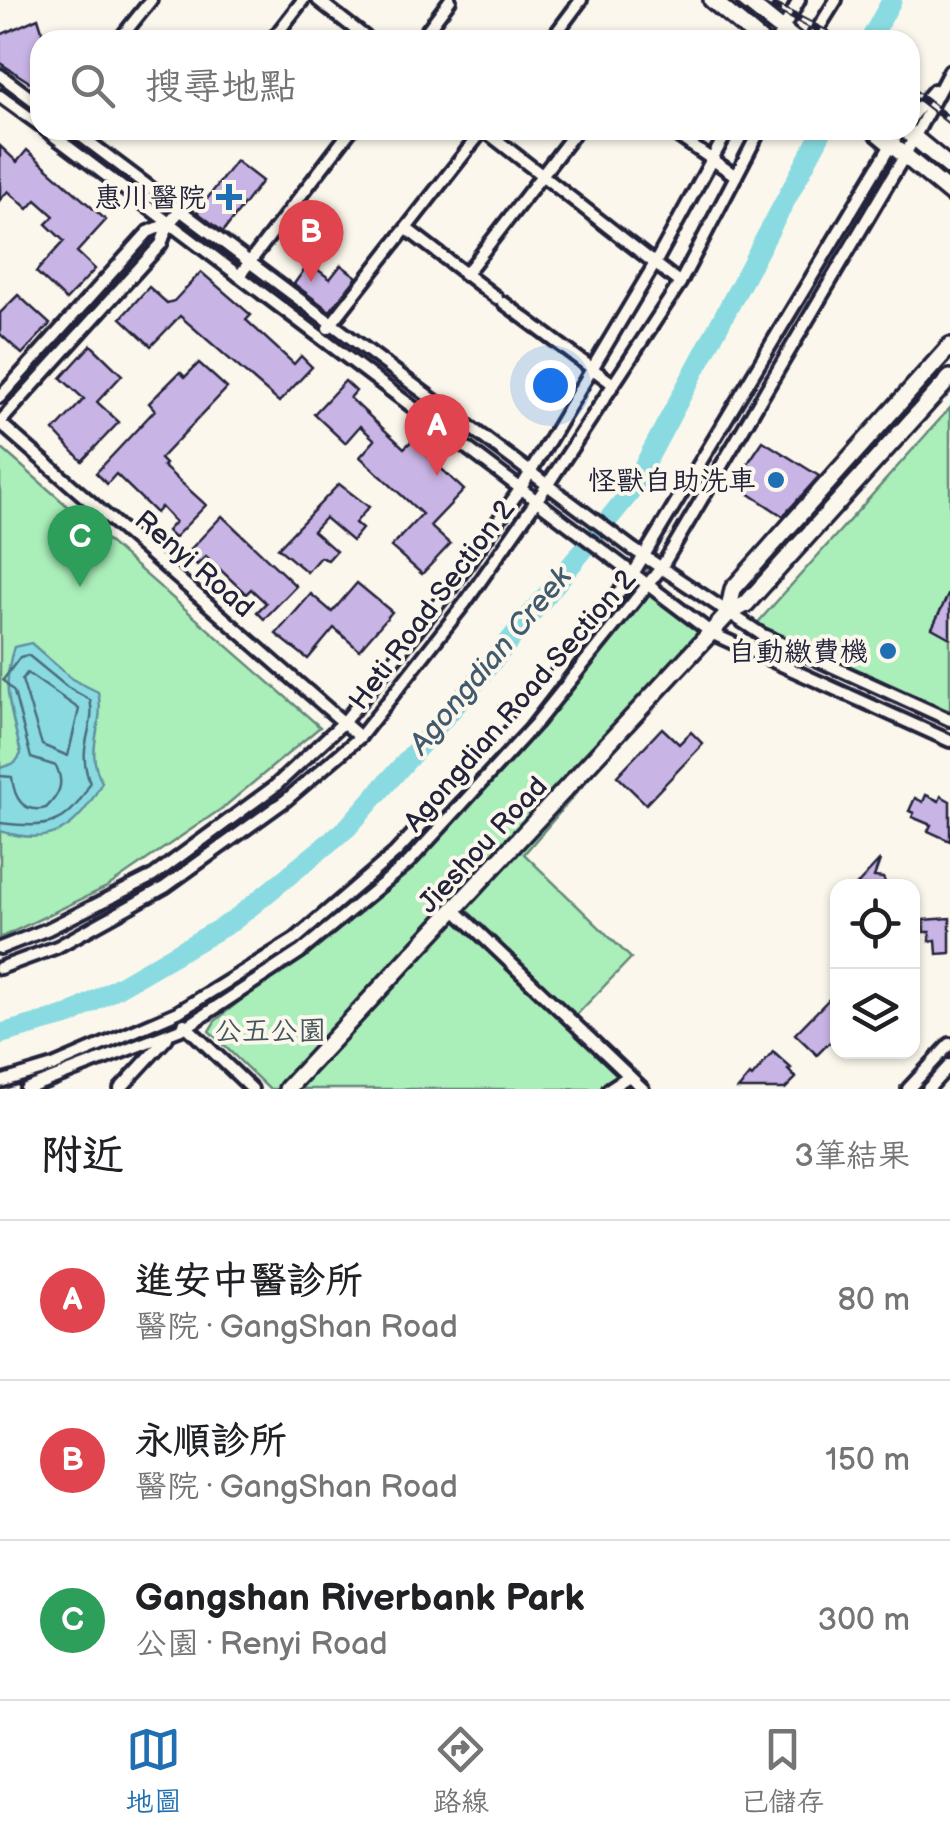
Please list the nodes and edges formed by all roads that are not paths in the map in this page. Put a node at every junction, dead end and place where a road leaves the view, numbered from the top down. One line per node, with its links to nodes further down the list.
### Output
1 (151, 0): 10 (street)
2 (303, 0): 11 (street)
3 (318, 0): 12 (street)
4 (450, 0): 13 (street)
5 (581, 0): 14 (street)
6 (712, 0): 15 (main road)
7 (745, 0): 16 (main road)
8 (799, 0): 17 (street)
9 (836, 0): 18 (street)
10 (127, 30)
11 (280, 30)
12 (356, 30)
13 (428, 30)
14 (558, 30)
15 (748, 30)
16 (777, 30)
17 (788, 30)
18 (818, 30)
19 (949, 73): 23 (street, Agongdian Road Section 2); 24 (street, Agongdian Road Section 2)
20 (0, 75): 22 (street)
21 (0, 96): 25 (street)
22 (30, 98)
23 (920, 106)
24 (920, 106)
25 (30, 118)
26 (60, 140): 45 (street)
27 (86, 140): 44 (street)
28 (343, 140): 47 (street)
29 (476, 140): 46 (street)
30 (497, 140): 41 (street)
31 (569, 140): 41 (street)
32 (682, 140): 39 (street)
33 (722, 140): 39 (street, Heti Road Section 2)
34 (755, 140): 42 (street, Heti Road Section 2)
35 (892, 140): 66 (street, Agongdian Road Section 2)
36 (898, 140): 38 (main road)
37 (904, 140): 40 (main road)
38 (905, 155): 43 (main road); 67 (street, Agongdian Road Section 2)
39 (710, 162): 42 (street); 48 (street, Heti Road Section 2)
40 (950, 167)
41 (542, 176): 48 (street); 49 (street)
42 (736, 176): 51 (street, Heti Road Section 2)
43 (950, 192)
44 (181, 210): 45 (street); 47 (street)
45 (170, 223): 50 (street); 52 (street); 53 (street)
46 (406, 229): 49 (street); 54 (street)
47 (250, 262): 50 (street); 54 (street)
48 (654, 265): 51 (street); 57 (street, Heti Road Section 2)
49 (465, 274): 57 (street)
50 (239, 276): 55 (street)
51 (680, 283): 59 (street, Heti Road Section 2)
52 (91, 295): 53 (street); 60 (street)
53 (104, 307): 61 (street)
54 (332, 323): 55 (street); 62 (street)
55 (322, 336): 64 (street)
56 (950, 346): 70 (main road)
57 (590, 367): 59 (street); 62 (street, Heti Road Section 2)
58 (950, 378): 70 (main road)
59 (613, 384): 63 (street, Heti Road Section 2)
60 (0, 396)
61 (0, 422): 73 (street, Renyi Road)
62 (530, 470): 63 (street); 64 (street, Heti Road Section 2)
63 (548, 484): 65 (street, Heti Road Section 2); 66 (street)
64 (520, 488): 65 (street); 73 (street, Heti Road Section 2)
65 (536, 501): 68 (street); 74 (street, Heti Road Section 2)
66 (644, 556): 67 (street); 68 (street, Agongdian Road Section 2)
67 (662, 568): 69 (street, Agongdian Road Section 2); 70 (street)
68 (633, 574): 69 (street); 79 (street, Agongdian Road Section 2)
69 (648, 587): 71 (street); 80 (street, Agongdian Road Section 2)
70 (728, 614): 71 (main road, Jieshou Road); 72 (street)
71 (713, 634): 75 (street); 76 (main road, Jieshou Road)
72 (950, 720)
73 (344, 722): 74 (street, Renyi Road); 77 (street, Heti Road Section 2)
74 (360, 736): 78 (street, Heti Road Section 2)
75 (950, 741)
76 (455, 910): 84 (street); 89 (main road, Jieshou Road)
77 (0, 948)
78 (0, 968)
79 (178, 1012): 80 (street); 85 (street, Agongdian Road Section 2)
80 (186, 1027): 81 (street, Agongdian Road Section 2); 88 (street)
81 (172, 1033): 86 (street, Agongdian Road Section 2); 87 (street)
82 (950, 1044): 93 (street)
83 (950, 1065): 94 (street)
84 (629, 1076): 90 (street); 91 (street); 92 (street)
85 (0, 1082)
86 (26, 1089)
87 (120, 1089)
88 (252, 1089)
89 (288, 1089)
90 (609, 1089)
91 (623, 1089)
92 (643, 1089)
93 (908, 1089)
94 (928, 1089)

